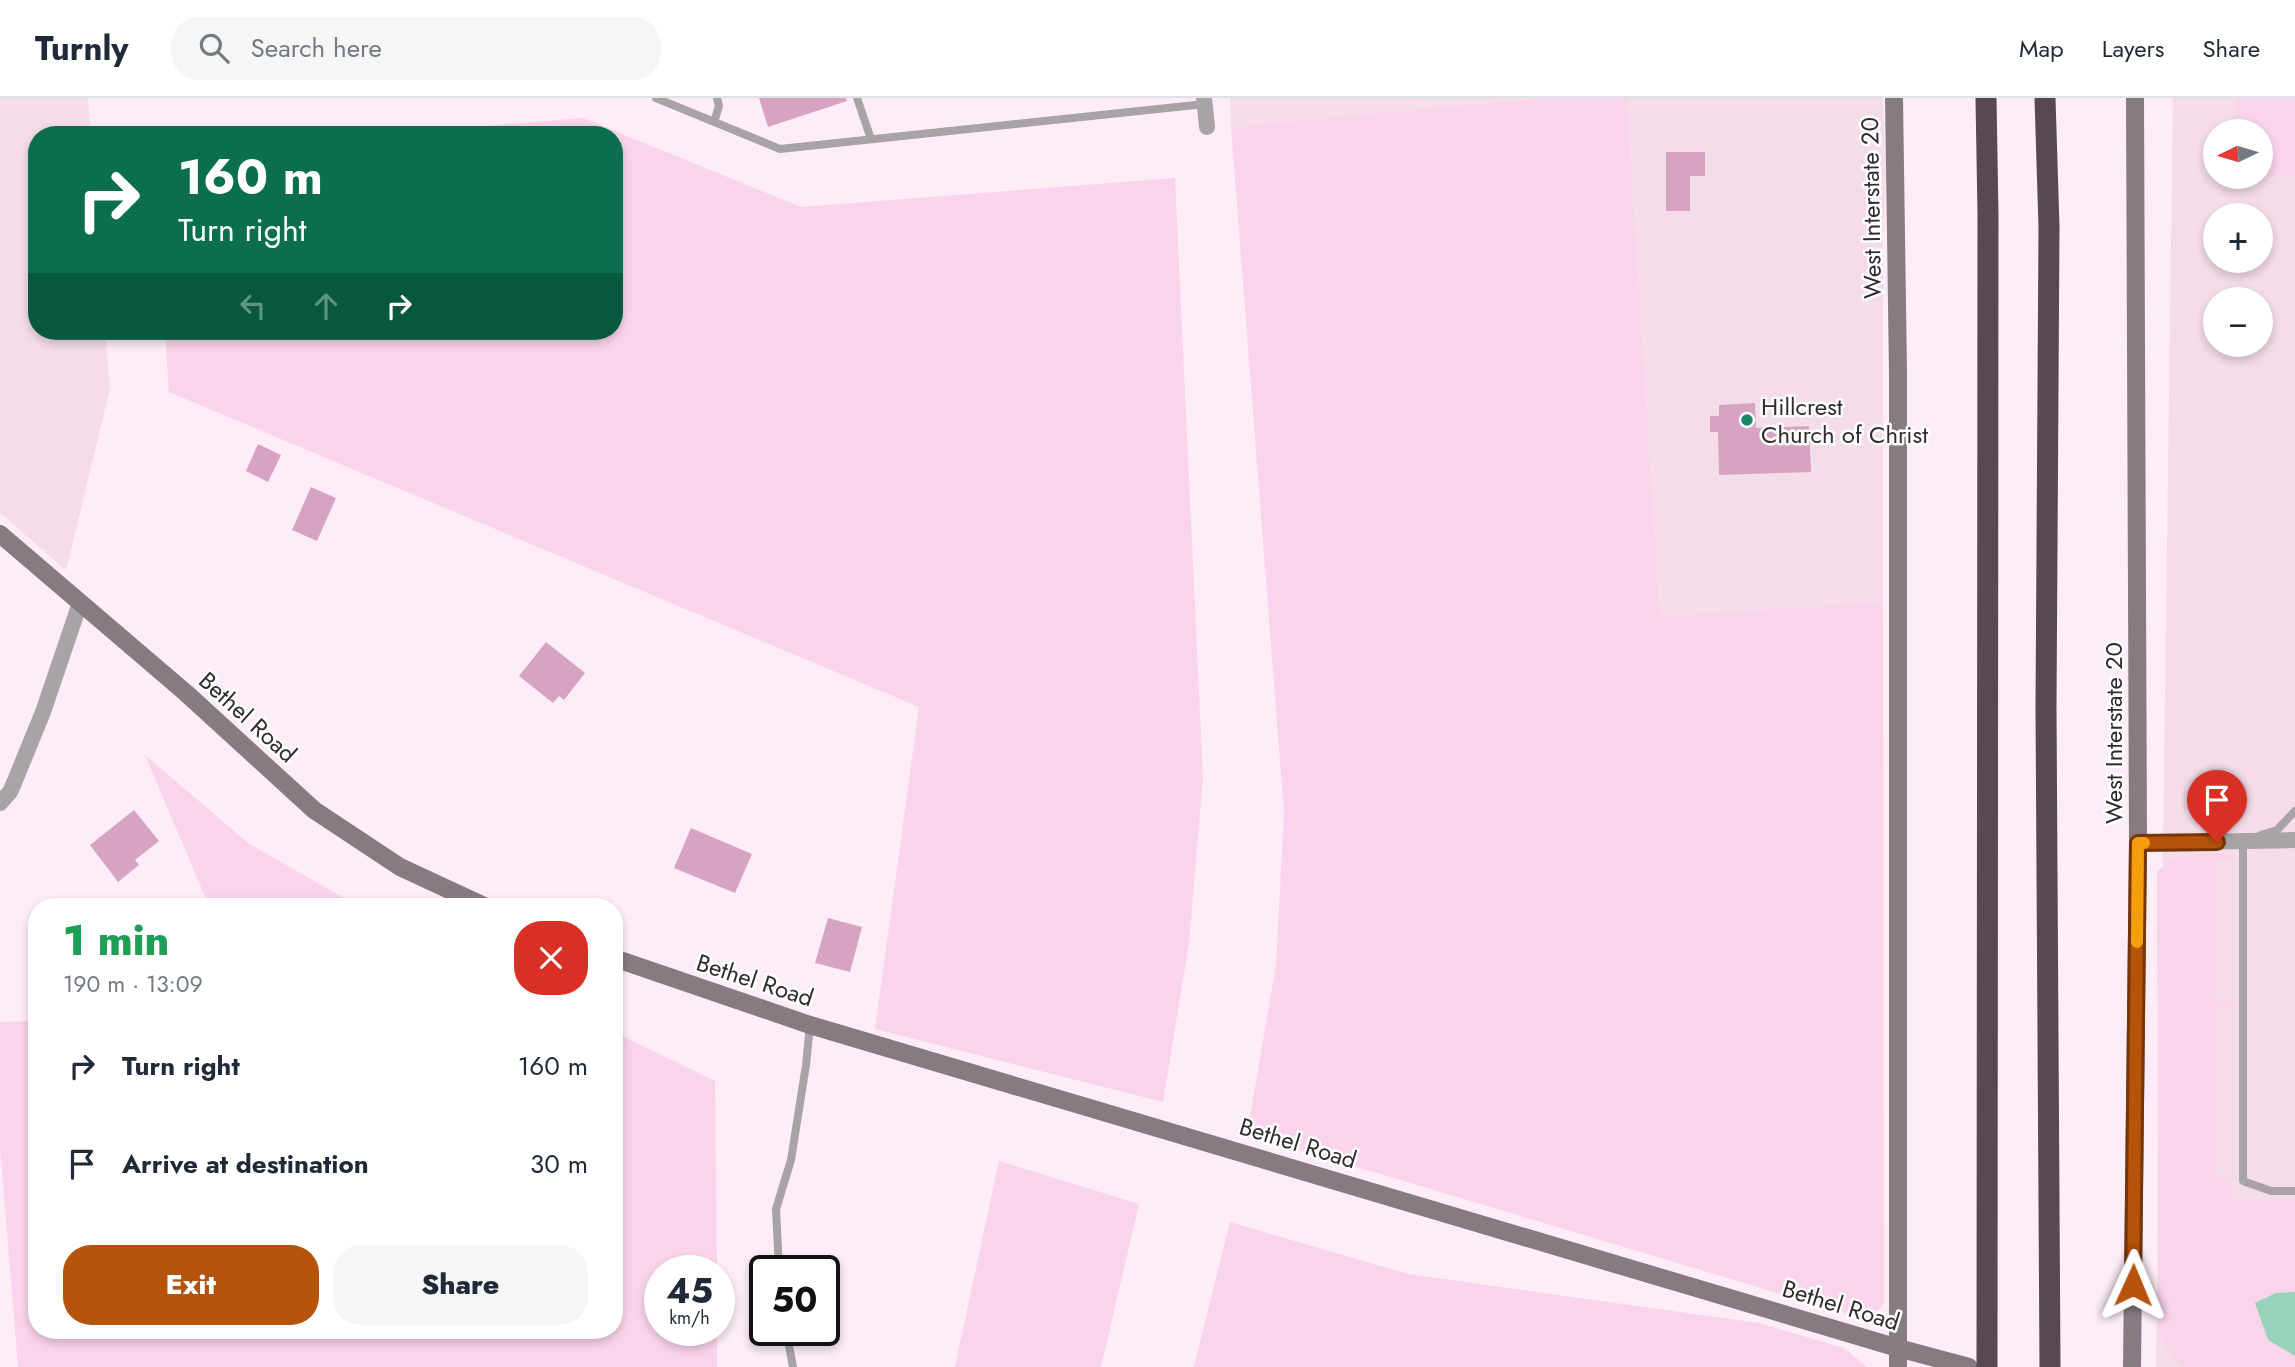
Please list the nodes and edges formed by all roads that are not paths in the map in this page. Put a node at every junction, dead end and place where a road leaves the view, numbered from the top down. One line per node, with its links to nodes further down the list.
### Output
1 (656, 98): 9 (lane)
2 (717, 98): 9 (lane)
3 (857, 98): 11 (lane)
4 (1894, 98): 25 (main road, West Interstate 20)
5 (1986, 98): 29 (highway)
6 (2045, 98): 30 (highway)
7 (2135, 98): 18 (main road, West Interstate 20)
8 (1204, 101): 10 (street); 11 (lane)
9 (714, 122): 11 (lane)
10 (1207, 127)
11 (871, 139)
12 (0, 534): 13 (main road, Bethel Road)
13 (80, 603): 14 (street); 19 (main road, Bethel Road)
14 (0, 803)
15 (2295, 811): 17 (lane)
16 (2295, 840): 17 (street)
17 (2243, 841): 18 (street); 22 (lane)
18 (2138, 843): 31 (main road, West Interstate 20)
19 (467, 898)
20 (623, 961): 21 (main road, Bethel Road)
21 (810, 1025): 23 (lane); 25 (main road, Bethel Road)
22 (2295, 1191)
23 (778, 1255)
24 (789, 1346): 26 (lane)
25 (1898, 1348): 27 (main road, West Interstate 20); 28 (main road, Bethel Road)
26 (793, 1367)
27 (1898, 1367)
28 (1969, 1367)
29 (1987, 1367)
30 (2050, 1367)
31 (2132, 1367)

